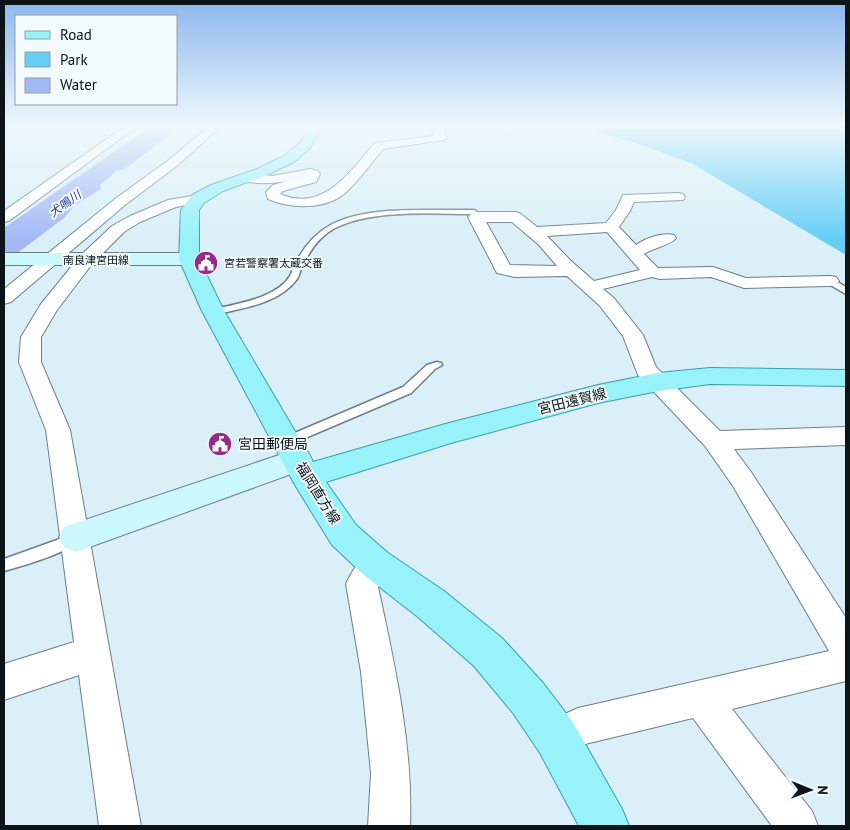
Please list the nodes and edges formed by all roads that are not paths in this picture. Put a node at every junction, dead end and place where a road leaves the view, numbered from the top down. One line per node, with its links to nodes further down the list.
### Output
1 (81, 163): 9 (street)
2 (173, 163): 16 (street)
3 (282, 163): 5 (main road)
4 (364, 163): 5 (street)
5 (246, 178): 7 (main road)
6 (678, 197): 10 (street)
7 (198, 199): 15 (main road, 福岡直方線); 17 (street)
8 (476, 217): 11 (street); 18 (street); 24 (lane)
9 (4, 218)
10 (611, 227): 11 (street); 13 (street)
11 (534, 232): 18 (street)
12 (668, 238): 13 (street)
13 (634, 252): 19 (street)
14 (4, 259): 16 (main road, 南良津宮田線)
15 (189, 259): 17 (main road, 南良津宮田線); 24 (main road, 福岡直方線)
16 (50, 260): 17 (main road, 南良津宮田線); 23 (street)
17 (86, 260): 31 (street)
18 (572, 271): 21 (street)
19 (652, 272): 20 (street); 21 (street)
20 (830, 281): 22 (lane)
21 (590, 286): 27 (street)
22 (846, 291)
23 (4, 298)
24 (214, 312): 30 (main road, 福岡直方線)
25 (437, 365): 30 (lane)
26 (846, 378): 27 (main road, 宮田遠賀線)
27 (658, 382): 29 (street); 30 (main road, 宮田遠賀線)
28 (846, 436): 29 (street)
29 (714, 440): 34 (street)
30 (297, 459): 31 (main road); 32 (main road, 福岡直方線)
31 (76, 537): 33 (lane); 35 (street)
32 (376, 564): 39 (main road, 福岡直方線); 41 (street)
33 (4, 565)
34 (846, 648)
35 (93, 652): 37 (street); 40 (street)
36 (846, 664): 38 (street)
37 (4, 682)
38 (701, 698): 39 (street); 43 (street)
39 (556, 738): 42 (main road, 福岡直方線)
40 (120, 826)
41 (389, 826)
42 (605, 826)
43 (796, 826)

